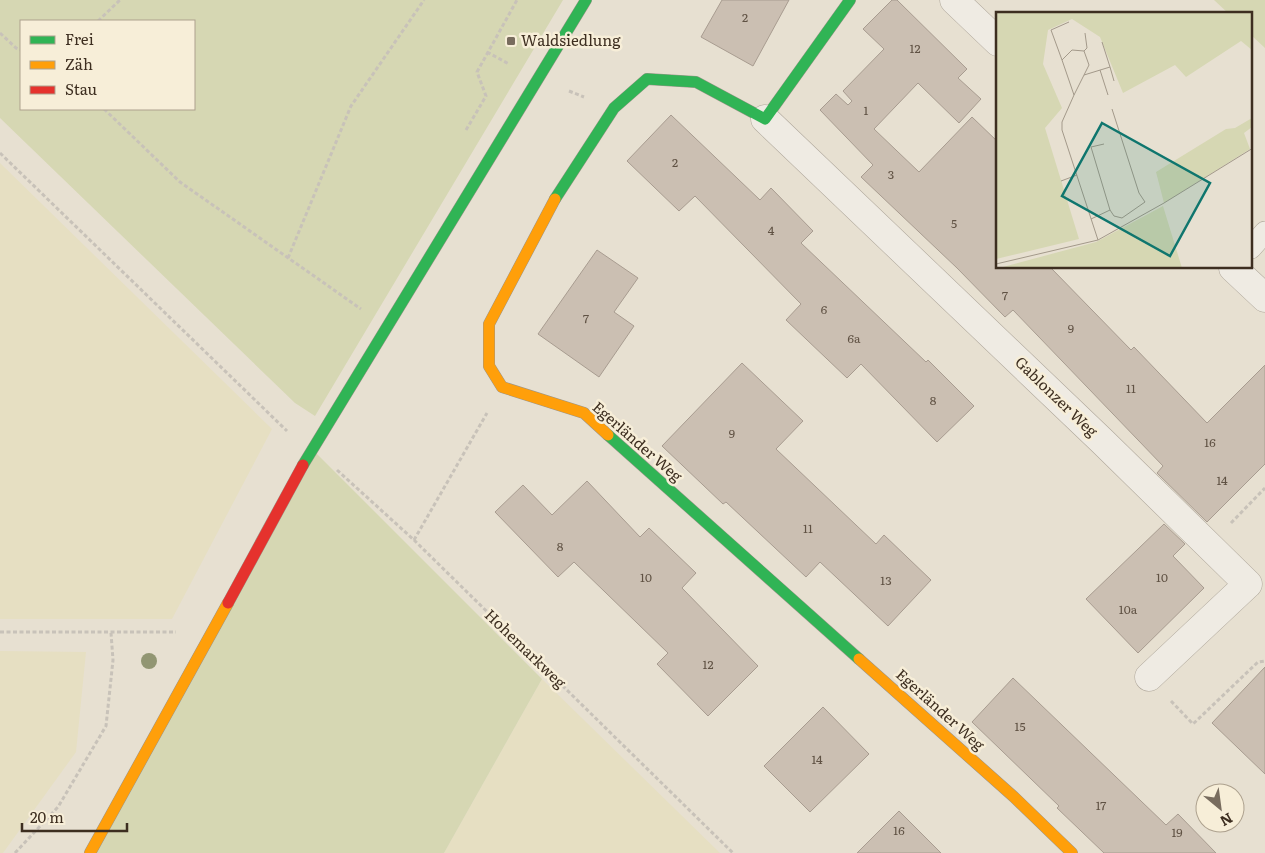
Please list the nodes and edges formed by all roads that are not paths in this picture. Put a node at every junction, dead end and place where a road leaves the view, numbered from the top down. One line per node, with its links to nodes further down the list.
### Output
1 (586, 0): 11 (street)
2 (850, 0): 5 (street)
3 (954, 0): 4 (street)
4 (996, 40)
5 (765, 119): 10 (street, Gablonzer Weg); 12 (street, Egerländer Weg)
6 (1265, 232): 7 (lane)
7 (1252, 247)
8 (1235, 269): 9 (street)
9 (1265, 298)
10 (1149, 677)
11 (90, 853)
12 (1072, 853)

